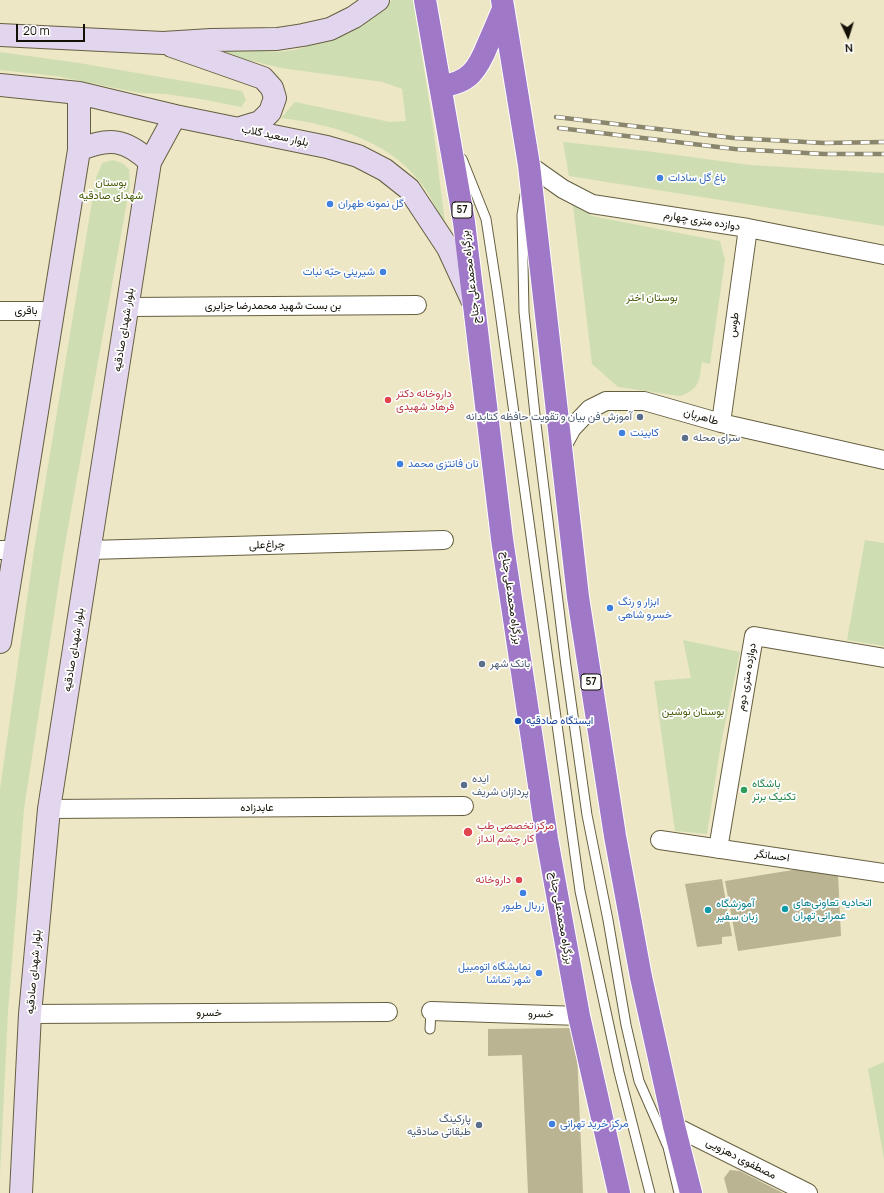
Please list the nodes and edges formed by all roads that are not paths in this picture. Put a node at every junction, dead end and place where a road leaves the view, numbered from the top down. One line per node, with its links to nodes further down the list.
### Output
1 (378, 0): 5 (street)
2 (425, 0): 7 (highway, بزرگراه محمدعلی جناح / 57)
3 (501, 3): 7 (highway); 14 (highway)
4 (0, 36): 5 (street)
5 (163, 43): 11 (street)
6 (0, 85): 8 (street, بلوار سعید گلاب)
7 (440, 86): 10 (highway, بزرگراه محمدعلی جناح / 57)
8 (79, 93): 9 (street, بلوار سعید گلاب); 12 (street)
9 (175, 116): 11 (street, بلوار سعید گلاب); 13 (street, بلوار شهدای صادقیه)
10 (445, 117): 18 (highway, بزرگراه محمدعلی جناح / 57); 43 (lane)
11 (238, 129): 18 (street, بلوار سعید گلاب)
12 (79, 150): 13 (street); 21 (street)
13 (150, 162): 19 (street, بلوار شهدای صادقیه)
14 (529, 165): 15 (street, دوازده متری چهارم); 23 (highway, 57); 44 (lane)
15 (748, 228): 16 (street, دوازده متری چهارم); 22 (street, طوس)
16 (884, 255)
17 (418, 305): 19 (street, بن بست شهید محمدرضا جزایری)
18 (474, 305): 38 (highway, بزرگراه محمدعلی جناح / 57)
19 (128, 308): 27 (street, بلوار شهدای صادقیه)
20 (0, 311): 21 (street, باقری)
21 (53, 311): 26 (street)
22 (721, 423): 23 (street, طاهریان); 24 (street, طاهریان)
23 (561, 448): 40 (highway, 57)
24 (884, 460)
25 (444, 540): 27 (street, چراغ‌علی)
26 (7, 550): 28 (street)
27 (90, 550): 31 (street, بلوار شهدای صادقیه)
28 (0, 642)
29 (884, 658): 33 (street, دوازده متری دوم)
30 (464, 806): 31 (street, عابدزاده)
31 (49, 809): 37 (street, بلوار شهدای صادقیه)
32 (660, 840): 33 (street, احسانگر)
33 (718, 849): 34 (street, احسانگر)
34 (884, 873)
35 (431, 1011): 38 (street, خسرو); 39 (lane)
36 (388, 1012): 37 (street, خسرو)
37 (30, 1014): 41 (street, بلوار شهدای صادقیه)
38 (579, 1016): 42 (highway, بزرگراه محمدعلی جناح / 57)
39 (430, 1029)
40 (674, 1126): 45 (highway, 57); 46 (street, مصطفوی دهزویی)
41 (22, 1193)
42 (619, 1193)
43 (650, 1193)
44 (679, 1193)
45 (691, 1193)
46 (808, 1193)

